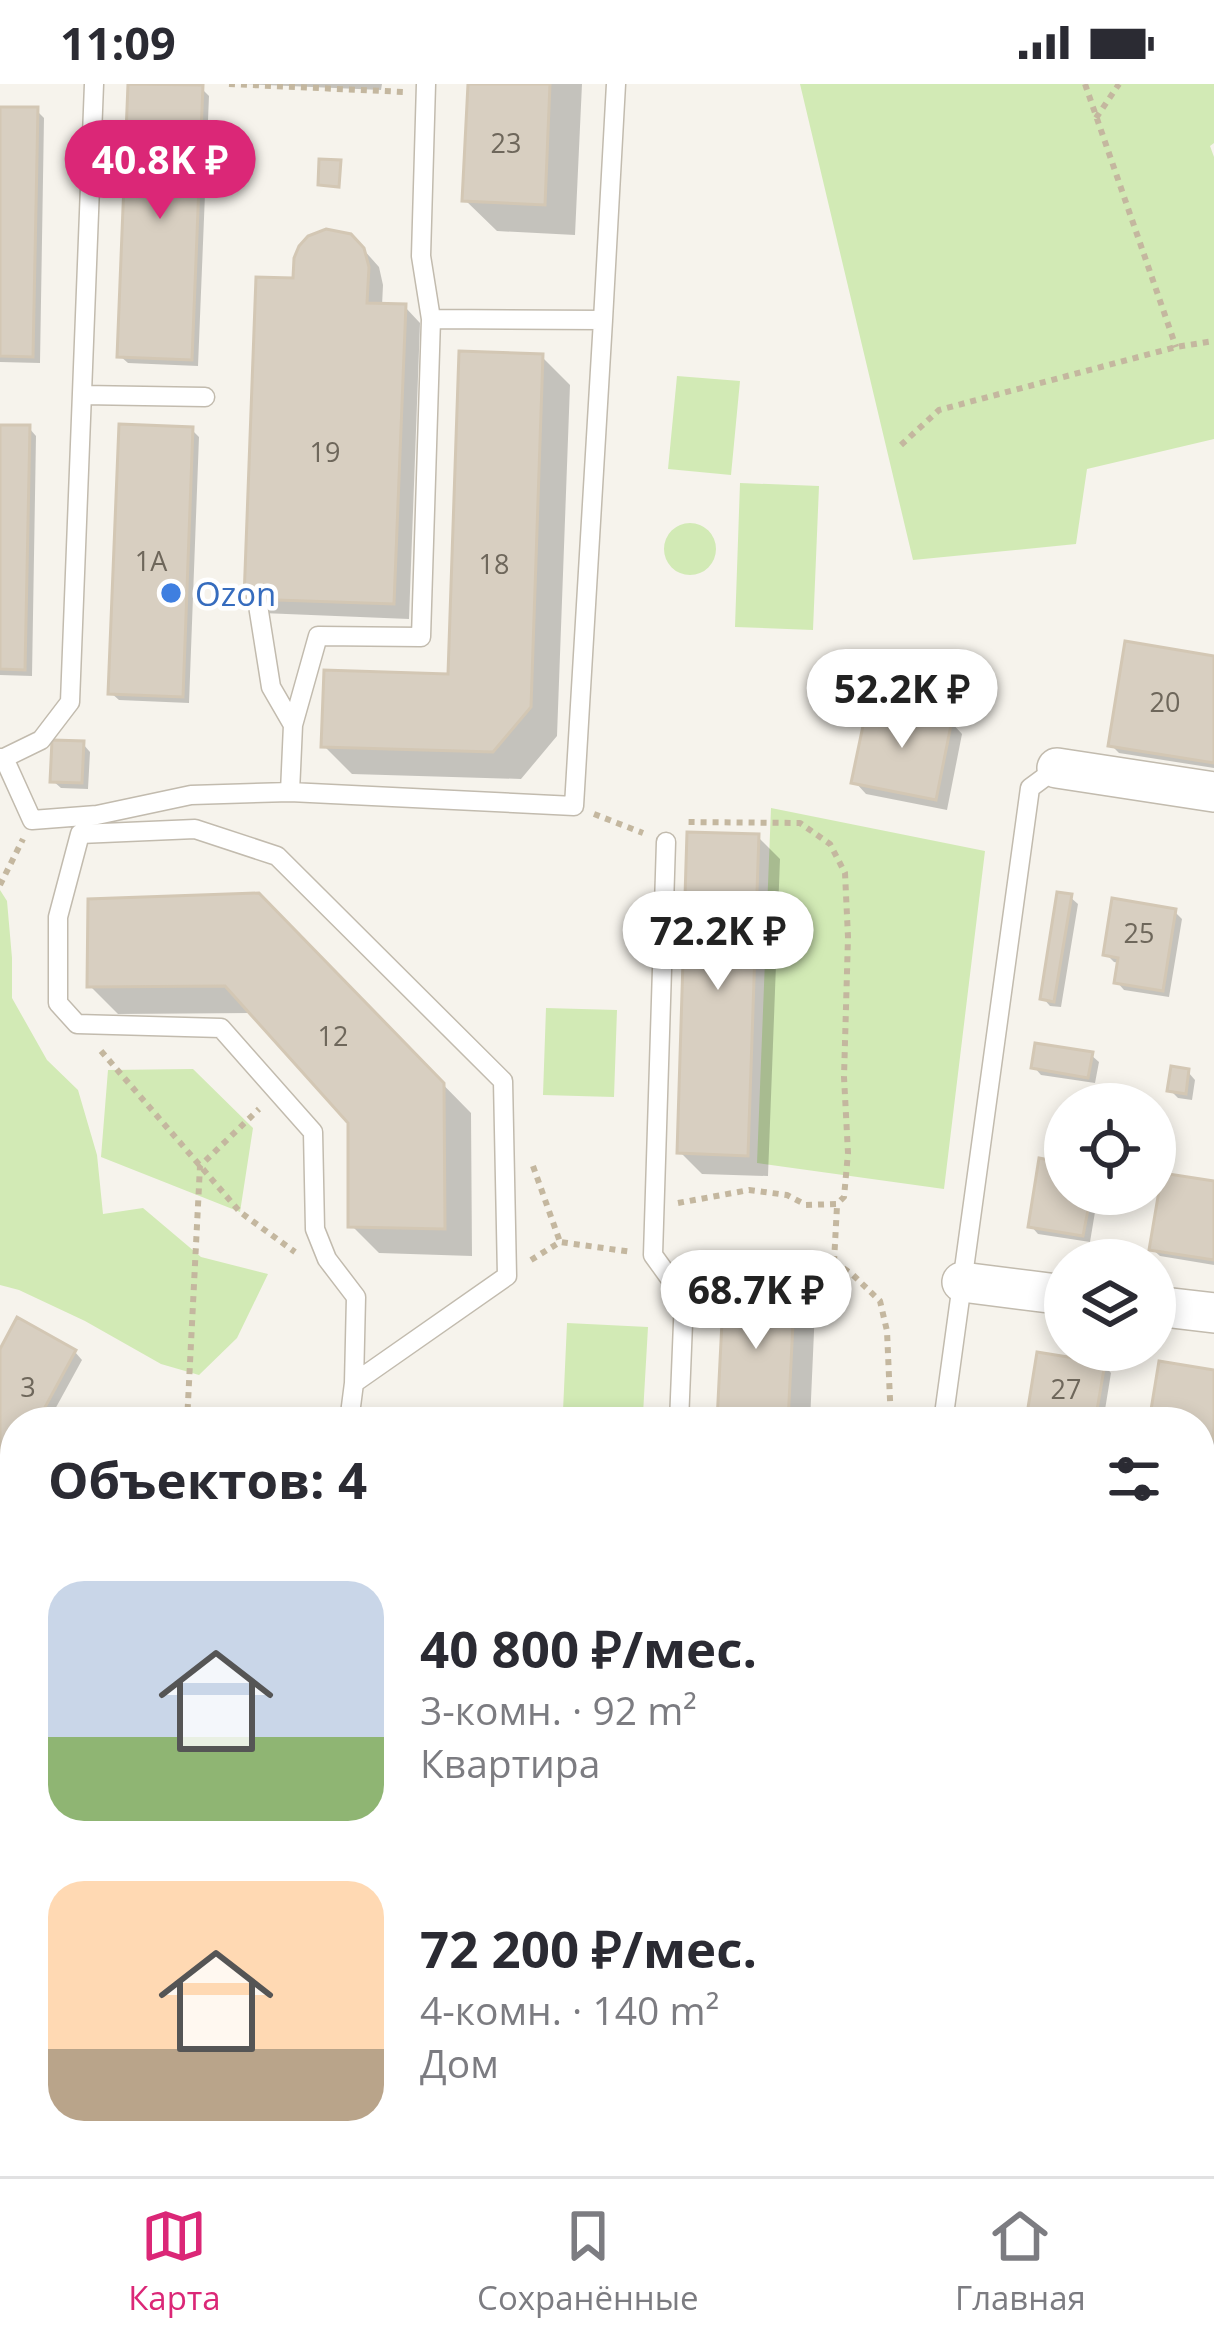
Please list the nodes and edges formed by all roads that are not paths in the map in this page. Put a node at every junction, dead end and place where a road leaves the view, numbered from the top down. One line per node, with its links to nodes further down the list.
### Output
1 (94, 84): 6 (lane)
2 (616, 84): 5 (lane)
3 (425, 88): 4 (lane)
4 (431, 319): 5 (lane); 9 (lane)
5 (602, 320): 12 (lane)
6 (83, 395): 7 (lane); 10 (lane)
7 (206, 397)
8 (257, 599): 9 (lane)
9 (293, 725): 12 (lane)
10 (2, 758): 14 (lane)
11 (1058, 768): 13 (street); 17 (lane)
12 (290, 792): 14 (lane)
13 (1214, 792)
14 (97, 815): 15 (lane)
15 (80, 834): 21 (lane); 21 (lane)
16 (666, 842): 23 (lane)
17 (962, 1282): 18 (street); 24 (lane)
18 (1044, 1292)
19 (1176, 1308): 20 (street)
20 (1214, 1313)
21 (353, 1382): 22 (lane)
22 (351, 1407)
23 (680, 1407)
24 (945, 1407)

